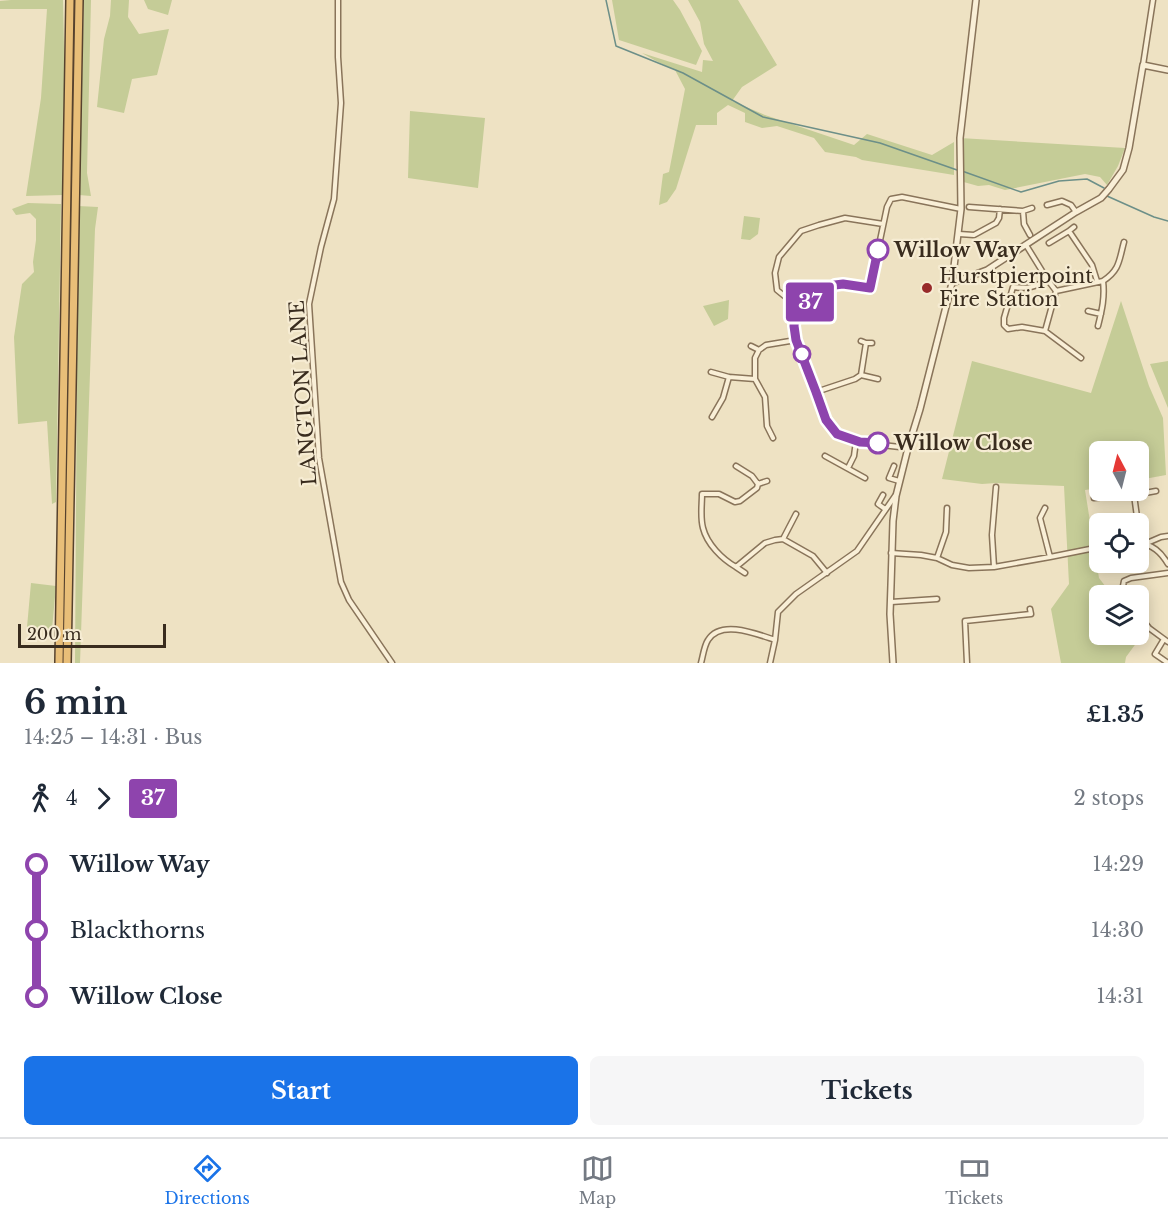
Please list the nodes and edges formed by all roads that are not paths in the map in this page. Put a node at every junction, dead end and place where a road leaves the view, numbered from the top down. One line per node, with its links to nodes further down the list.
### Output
1 (70, 0): 85 (highway)
2 (79, 0): 86 (highway)
3 (338, 0): 87 (street, LANGTON LANE)
4 (976, 0): 11 (street)
5 (1153, 0): 6 (street)
6 (1143, 65): 7 (street); 14 (street)
7 (1168, 70)
8 (1047, 205): 14 (street)
9 (969, 207): 12 (street)
10 (1032, 208): 13 (street)
11 (960, 209): 15 (street); 18 (street)
12 (1000, 209): 13 (street); 18 (street)
13 (1023, 211): 19 (street)
14 (1076, 212): 22 (street)
15 (883, 224): 27 (street); 27 (street)
16 (1074, 227): 17 (street)
17 (1069, 231): 21 (street); 24 (street)
18 (959, 234): 25 (street)
19 (1030, 235)
20 (1124, 242): 24 (street)
21 (1049, 243)
22 (1026, 245): 23 (street); 25 (street)
23 (1047, 279): 26 (street); 31 (street)
24 (1100, 281): 26 (street); 29 (street)
25 (952, 283): 46 (street)
26 (1056, 291): 31 (street)
27 (798, 304): 32 (street)
28 (1088, 311): 29 (street)
29 (1101, 314): 30 (street)
30 (1098, 326)
31 (1045, 331): 36 (street)
32 (796, 340): 35 (street); 42 (street)
33 (872, 343): 38 (street)
34 (751, 346): 35 (street)
35 (759, 350): 41 (street)
36 (1081, 358)
37 (711, 372): 39 (street)
38 (861, 375): 40 (street); 42 (street)
39 (729, 377): 41 (street); 43 (street)
40 (878, 379)
41 (755, 380): 44 (street)
42 (816, 392): 45 (street)
43 (712, 417)
44 (772, 438)
45 (856, 440): 46 (street); 49 (street)
46 (908, 448): 53 (street)
47 (825, 456): 49 (street)
48 (894, 466): 53 (street)
49 (848, 468): 51 (street)
50 (737, 469): 54 (street)
51 (866, 478)
52 (767, 481): 54 (street)
53 (899, 481): 59 (street)
54 (758, 484): 73 (street)
55 (996, 488): 74 (street)
56 (1156, 491): 57 (street)
57 (1149, 492)
58 (883, 495): 62 (street)
59 (896, 495): 62 (street); 69 (street)
60 (947, 508): 70 (street)
61 (1045, 508): 71 (street)
62 (885, 509): 76 (street)
63 (796, 514): 65 (street)
64 (1168, 536): 66 (street)
65 (783, 539): 73 (street); 76 (street)
66 (1149, 542)
67 (1149, 545): 72 (street)
68 (1089, 549): 71 (street)
69 (891, 553): 70 (street); 80 (street)
70 (937, 558): 74 (street)
71 (1050, 558): 74 (street)
72 (1168, 564)
73 (736, 567): 75 (street)
74 (994, 567)
75 (745, 573)
76 (827, 573): 83 (street)
77 (1168, 573): 78 (street)
78 (1123, 585)
79 (937, 599): 80 (street)
80 (891, 602): 90 (street)
81 (1030, 609): 91 (street)
82 (1149, 628): 84 (street)
83 (775, 640): 88 (street); 89 (street)
84 (1166, 640): 92 (street)
85 (59, 663)
86 (67, 663)
87 (392, 663)
88 (701, 663)
89 (770, 663)
90 (893, 663)
91 (967, 663)
92 (1168, 663)

